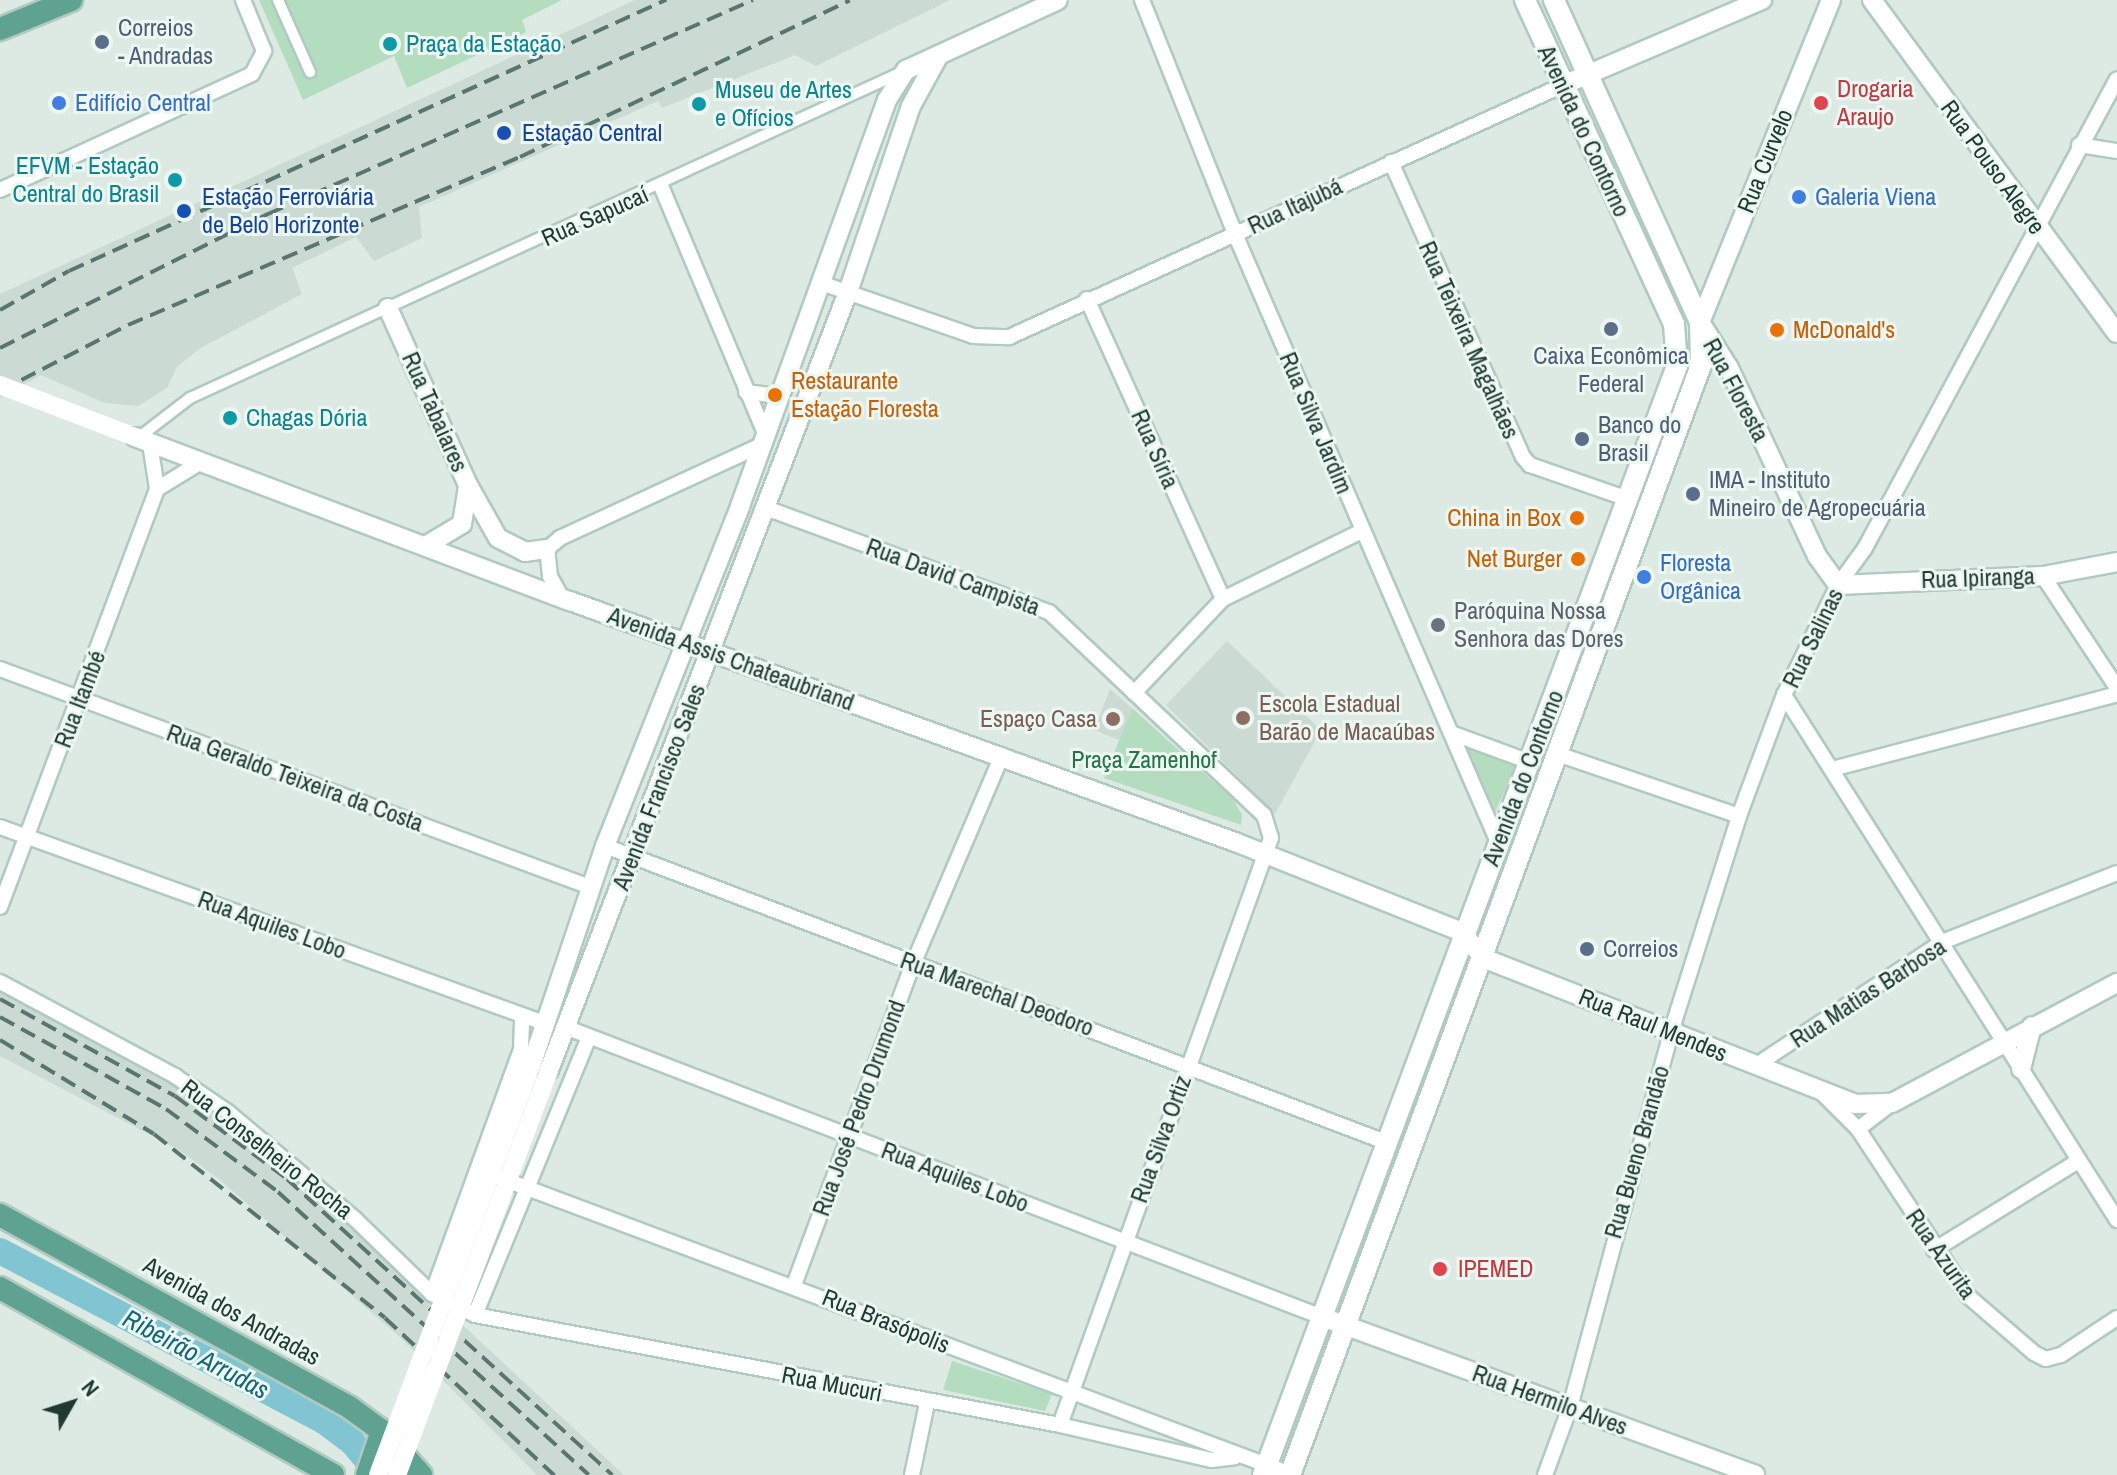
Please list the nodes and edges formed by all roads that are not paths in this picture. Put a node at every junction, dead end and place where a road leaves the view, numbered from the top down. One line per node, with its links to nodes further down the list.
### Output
1 (71, 0): 11 (main road)
2 (243, 0): 21 (street)
3 (278, 0): 14 (street)
4 (1058, 0): 12 (street, Rua Sapucaí)
5 (1142, 0): 24 (street, Rua Silva Jardim)
6 (1525, 0): 17 (main road, Avenida do Contorno)
7 (1554, 0): 15 (main road, Avenida do Contorno)
8 (1762, 0): 15 (street, Rua Itajubá)
9 (1831, 0): 29 (street, Rua Curvelo)
10 (1872, 0): 23 (street, Rua Pouso Alegre)
11 (0, 29)
12 (939, 55): 13 (street, Rua Sapucaí); 26 (street, Avenida Francisco Sales)
13 (906, 70): 22 (street, Rua Sapucaí); 25 (street, Avenida Francisco Sales)
14 (310, 72)
15 (1586, 74): 17 (street, Rua Itajubá); 29 (main road, Avenida do Contorno)
16 (2117, 79): 18 (street, Rua Salinas)
17 (1561, 86): 20 (street, Rua Itajubá); 30 (main road, Avenida do Contorno)
18 (2079, 145): 19 (street); 23 (street, Rua Salinas)
19 (2117, 151)
20 (1391, 162): 24 (street, Rua Itajubá); 40 (street, Rua Teixeira Magalhães)
21 (2, 186)
22 (661, 186): 28 (street, Rua Sapucaí); 33 (street)
23 (2035, 225): 31 (street, Rua Pouso Alegre); 47 (street, Rua Salinas)
24 (1235, 234): 27 (street, Rua Itajubá); 42 (street, Rua Silva Jardim)
25 (821, 283): 26 (street, Rua Itajubá); 34 (street, Avenida Francisco Sales)
26 (848, 292): 27 (street, Rua Itajubá); 41 (street, Avenida Francisco Sales)
27 (1087, 299): 49 (street, Rua Síria)
28 (388, 308): 35 (street, Rua Sapucaí); 38 (street, Rua Tabaiares)
29 (1700, 322): 30 (main road); 47 (street, Rua Floresta); 59 (main road, Avenida do Contorno)
30 (1674, 324): 40 (main road, Avenida do Contorno)
31 (2117, 333)
32 (0, 385): 35 (street, Avenida Assis Chateaubriand, bridge)
33 (746, 392): 34 (street); 36 (street)
34 (780, 396): 36 (street, Avenida Francisco Sales)
35 (141, 439): 37 (street, Avenida Assis Chateaubriand); 39 (street, Rua Itambé)
36 (765, 440): 44 (street); 50 (street, Avenida Francisco Sales)
37 (201, 462): 39 (street); 43 (street, Avenida Assis Chateaubriand)
38 (468, 485): 43 (street, Rua Tabaiares); 44 (street)
39 (157, 489): 56 (street, Rua Itambé)
40 (1628, 499): 60 (main road, Avenida do Contorno)
41 (766, 508): 51 (street, Avenida Francisco Sales); 54 (street, Rua David Campista)
42 (1362, 531): 49 (street); 57 (street, Rua Silva Jardim)
43 (427, 545): 48 (street, Avenida Assis Chateaubriand)
44 (547, 549): 48 (street)
45 (2117, 562): 46 (street, Rua Ipiranga)
46 (2043, 576): 47 (street, Rua Ipiranga); 53 (street)
47 (1838, 585): 55 (street, Rua Salinas)
48 (562, 598): 50 (street, Avenida Assis Chateaubriand)
49 (1223, 599): 54 (street)
50 (686, 643): 51 (street, Avenida Assis Chateaubriand); 66 (street, Avenida Francisco Sales)
51 (711, 652): 58 (street, Avenida Assis Chateaubriand); 68 (street, Avenida Francisco Sales)
52 (0, 669): 56 (street, Rua Geraldo Teixeira da Costa)
53 (2117, 691): 61 (street)
54 (1134, 693): 67 (street, Rua David Campista)
55 (1784, 695): 61 (street, Rua Salinas); 62 (street, Rua Bueno Brandão)
56 (81, 699): 64 (street, Rua Itambé); 70 (street, Rua Geraldo Teixeira da Costa)
57 (1454, 734): 60 (street); 65 (street, Rua Silva Jardim)
58 (1002, 755): 67 (street, Avenida Assis Chateaubriand); 76 (street, Rua José Pedro Drumond)
59 (1560, 755): 62 (street); 72 (main road, Avenida do Contorno)
60 (1530, 762): 65 (main road, Avenida do Contorno)
61 (1832, 769): 74 (street, Rua Salinas)
62 (1739, 816): 83 (street, Rua Bueno Brandão)
63 (0, 827): 64 (street, Rua Aquiles Lobo)
64 (27, 838): 71 (street, Rua Itambé); 79 (street, Rua Aquiles Lobo)
65 (1498, 842): 73 (main road, Avenida do Contorno)
66 (605, 846): 68 (street, Rua Marechal Deodoro); 70 (street, Avenida Francisco Sales)
67 (1268, 855): 73 (street, Avenida Assis Chateaubriand); 86 (street, Rua Silva Ortiz)
68 (631, 858): 76 (street, Rua Marechal Deodoro); 82 (street, Avenida Francisco Sales)
69 (2117, 873): 74 (street, Rua Matias Barbosa)
70 (590, 887): 80 (street, Avenida Francisco Sales)
71 (0, 907)
72 (1496, 926): 73 (street); 75 (main road, Avenida do Contorno)
73 (1462, 932): 75 (street, Avenida Assis Chateaubriand); 94 (main road, Avenida do Contorno)
74 (1942, 942): 85 (street, Rua Salinas); 87 (street, Rua Matias Barbosa)
75 (1483, 958): 83 (street, Rua Raul Mendes); 110 (main road, Avenida do Contorno)
76 (913, 964): 86 (street, Rua Marechal Deodoro); 93 (street, Rua José Pedro Drumond)
77 (0, 982): 106 (street, Rua Conselheiro Rocha)
78 (2117, 983): 81 (street)
79 (522, 1017): 80 (street, Rua Aquiles Lobo); 96 (street)
80 (544, 1023): 88 (street, Avenida Francisco Sales)
81 (2032, 1026): 85 (street); 89 (street)
82 (565, 1027): 84 (street, Rua Aquiles Lobo); 88 (street, Avenida Francisco Sales)
83 (1671, 1032): 87 (street, Rua Raul Mendes); 113 (street, Rua Bueno Brandão)
84 (589, 1037): 93 (street, Rua Aquiles Lobo); 97 (street)
85 (2003, 1040): 89 (street, Rua Salinas); 91 (street)
86 (1189, 1065): 94 (street, Rua Marechal Deodoro); 102 (street, Rua Silva Ortiz)
87 (1755, 1066): 90 (street, Rua Raul Mendes)
88 (540, 1068): 118 (street, Avenida Francisco Sales, bridge); 122 (street, Avenida Francisco Sales, bridge)
89 (2021, 1069): 95 (street, Rua Salinas)
90 (1823, 1094): 91 (street); 92 (street, Rua Azurita)
91 (1892, 1103): 92 (street)
92 (1858, 1129): 103 (street, Rua Azurita)
93 (848, 1136): 102 (street, Rua Aquiles Lobo); 104 (street, Rua José Pedro Drumond)
94 (1388, 1143): 108 (main road, Avenida do Contorno)
95 (2078, 1161): 99 (street, Rua Salinas); 103 (street)
96 (479, 1170): 97 (street, Rua Brasópolis); 106 (street)
97 (527, 1188): 104 (street, Rua Brasópolis); 107 (street)
98 (2117, 1190): 99 (street)
99 (2104, 1198): 101 (street, Rua Salinas)
100 (0, 1215): 115 (main road, Avenida dos Andradas)
101 (2117, 1220)
102 (1124, 1243): 108 (street, Rua Aquiles Lobo); 111 (street, Rua Silva Ortiz)
103 (1934, 1250): 109 (street, Rua Azurita)
104 (794, 1285): 111 (street, Rua Brasópolis)
105 (0, 1288): 120 (main road)
106 (432, 1294): 107 (street, Rua Mucuri)
107 (475, 1315): 112 (street, Rua Mucuri)
108 (1322, 1317): 110 (street, Rua Aquiles Lobo); 117 (main road, Avenida do Contorno)
109 (2117, 1318)
110 (1346, 1326): 113 (street, Rua Hermilo Alves); 119 (main road, Avenida do Contorno)
111 (1069, 1393): 114 (street, Rua Silva Ortiz); 116 (street, Rua Brasópolis)
112 (927, 1403): 114 (street, Rua Mucuri); 123 (street)
113 (1570, 1407): 124 (street, Rua Bueno Brandão); 125 (street, Rua Hermilo Alves)
114 (1060, 1425): 116 (street, Rua Mucuri)
115 (380, 1440): 118 (main road, Avenida dos Andradas); 121 (main road)
116 (1235, 1457): 117 (street, Rua Brasópolis)
117 (1264, 1471): 119 (street, Rua Brasópolis)
118 (411, 1473)
119 (1291, 1474)
120 (333, 1475)
121 (367, 1475)
122 (378, 1475)
123 (912, 1475)
124 (1545, 1475)
125 (1755, 1475)

